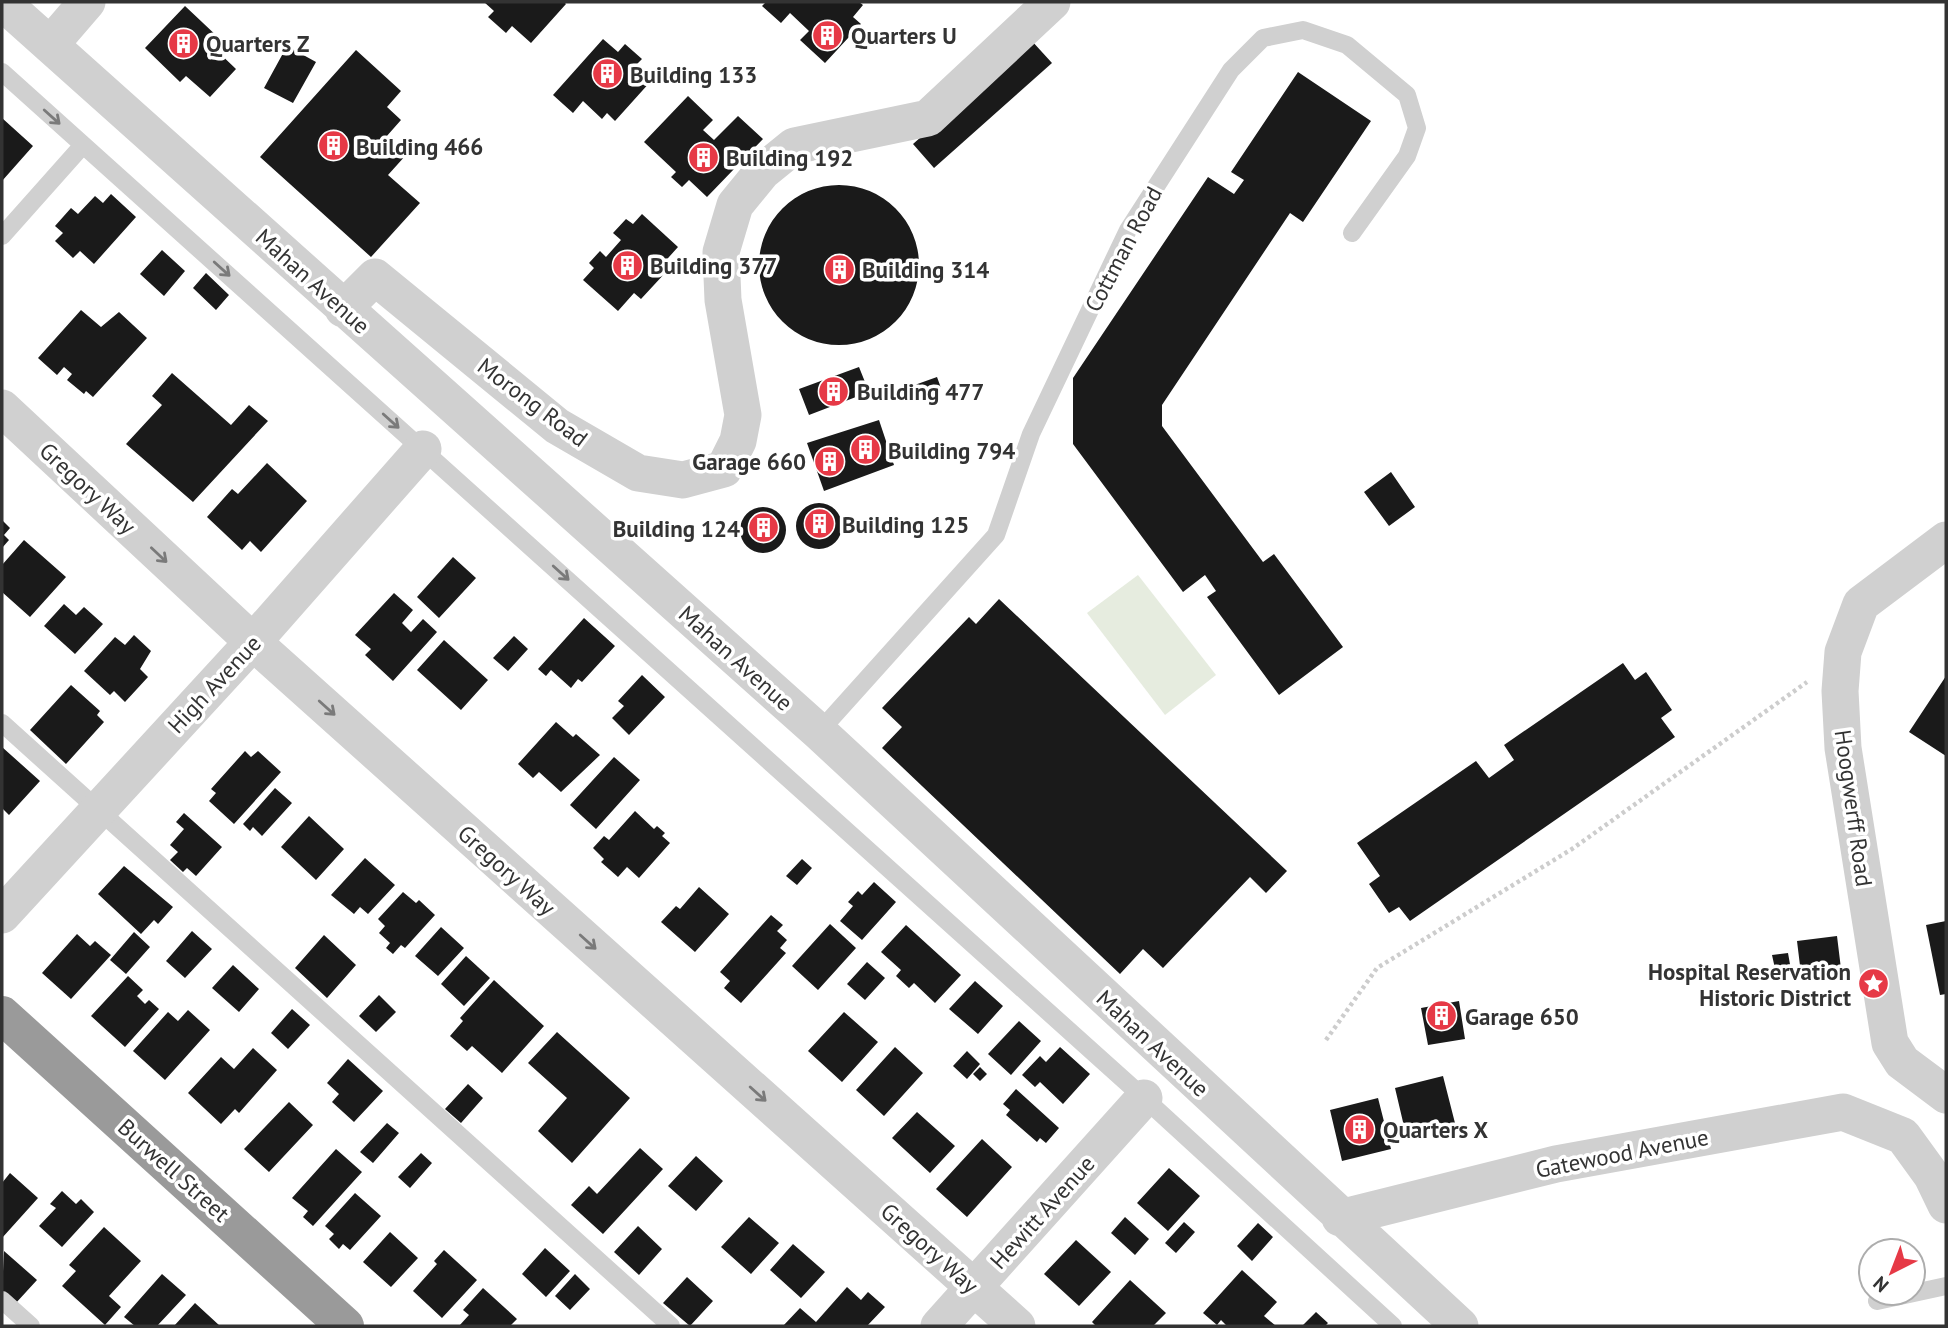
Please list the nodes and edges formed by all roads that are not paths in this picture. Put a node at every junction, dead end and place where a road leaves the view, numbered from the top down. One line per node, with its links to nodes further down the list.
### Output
1 (2, 2): 4 (street, Mahan Avenue)
2 (87, 2): 4 (street)
3 (1052, 2): 9 (street, Morong Road)
4 (50, 45): 9 (street, Mahan Avenue)
5 (2, 72): 6 (lane, one-way to 6)
6 (83, 145): 8 (lane); 11 (lane, one-way to 11)
7 (1352, 233): 15 (lane, Cottman Road)
8 (2, 236)
9 (342, 309): 15 (street, Mahan Avenue)
10 (2, 408): 13 (street, Gregory Way, one-way to 13)
11 (423, 449): 13 (street, High Avenue); 20 (lane, one-way to 20)
12 (1946, 540): 19 (street, Hoogwerff Road)
13 (253, 642): 16 (street, High Avenue); 24 (street, Gregory Way, one-way to 24)
14 (2, 723): 16 (lane)
15 (819, 732): 22 (street, Mahan Avenue)
16 (97, 810): 17 (street, High Avenue); 29 (lane)
17 (2, 915)
18 (2, 1014): 28 (highway, Burwell Street)
19 (1946, 1095)
20 (1144, 1098): 24 (street, Hewitt Avenue); 32 (lane)
21 (1946, 1205): 22 (street, Gatewood Avenue)
22 (1340, 1218): 33 (street, Mahan Avenue)
23 (1946, 1286): 25 (lane)
24 (974, 1287): 30 (street, Hewitt Avenue); 31 (street, Gregory Way)
25 (1927, 1290)
26 (2, 1300): 27 (lane)
27 (31, 1326)
28 (345, 1326)
29 (671, 1326)
30 (939, 1326)
31 (1017, 1326)
32 (1393, 1326)
33 (1460, 1326)

